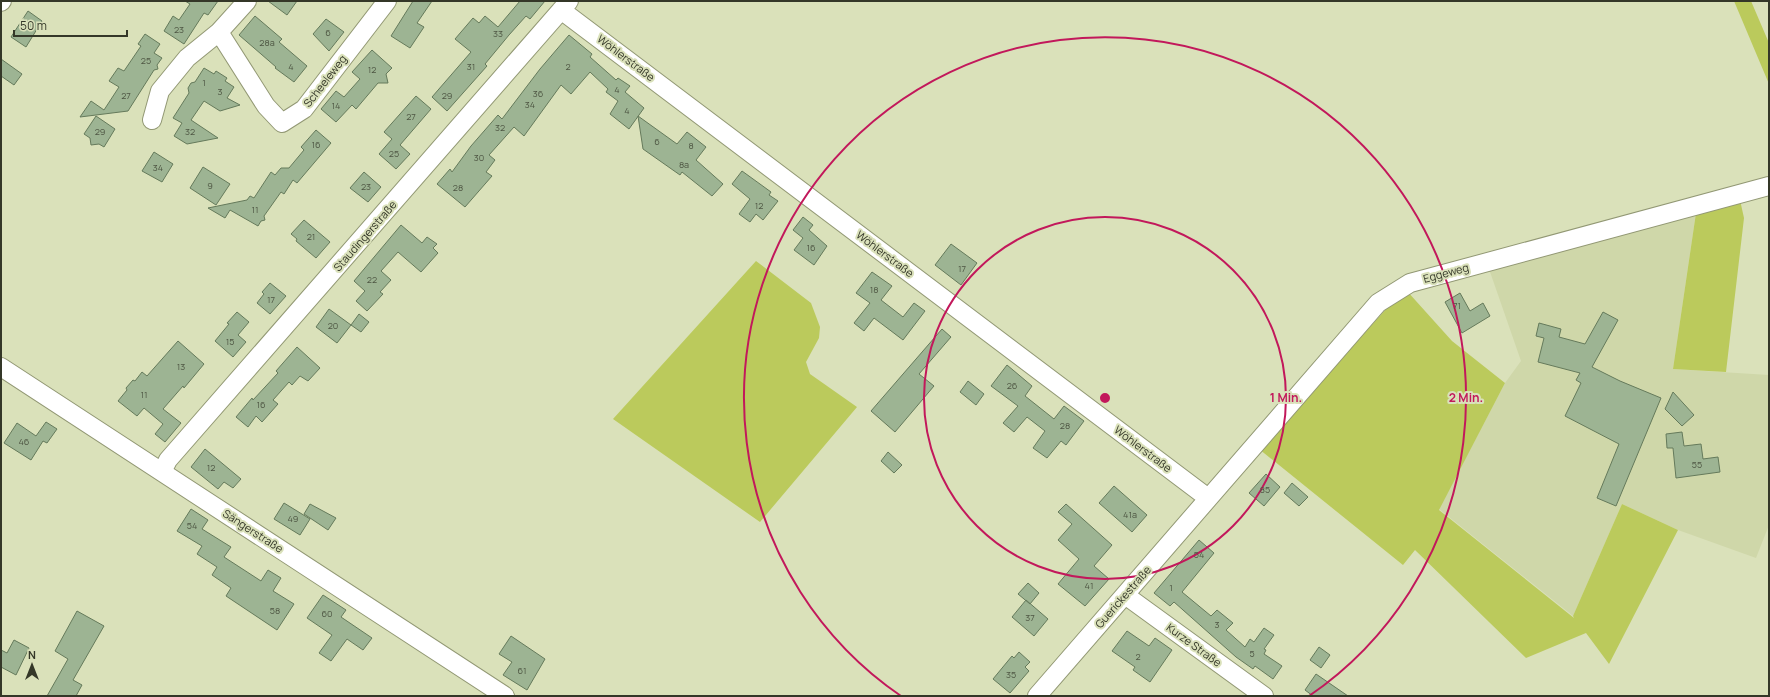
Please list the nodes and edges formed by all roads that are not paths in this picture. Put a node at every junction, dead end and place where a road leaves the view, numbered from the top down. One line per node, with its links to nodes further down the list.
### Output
1 (248, 1): 4 (street)
2 (387, 1): 4 (street, Scheeleweg)
3 (565, 5): 8 (street, Staudingerstraße); 9 (street, Wöhlerstraße)
4 (219, 32): 5 (street)
5 (152, 120)
6 (1769, 186): 9 (street, Eggeweg)
7 (1, 367): 8 (street, Sängerstraße)
8 (162, 472): 11 (street, Sängerstraße)
9 (1208, 498): 10 (street, Guerickestraße)
10 (1125, 595): 12 (street, Guerickestraße); 13 (street, Kurze Straße)
11 (505, 696)
12 (1038, 696)
13 (1264, 696)

